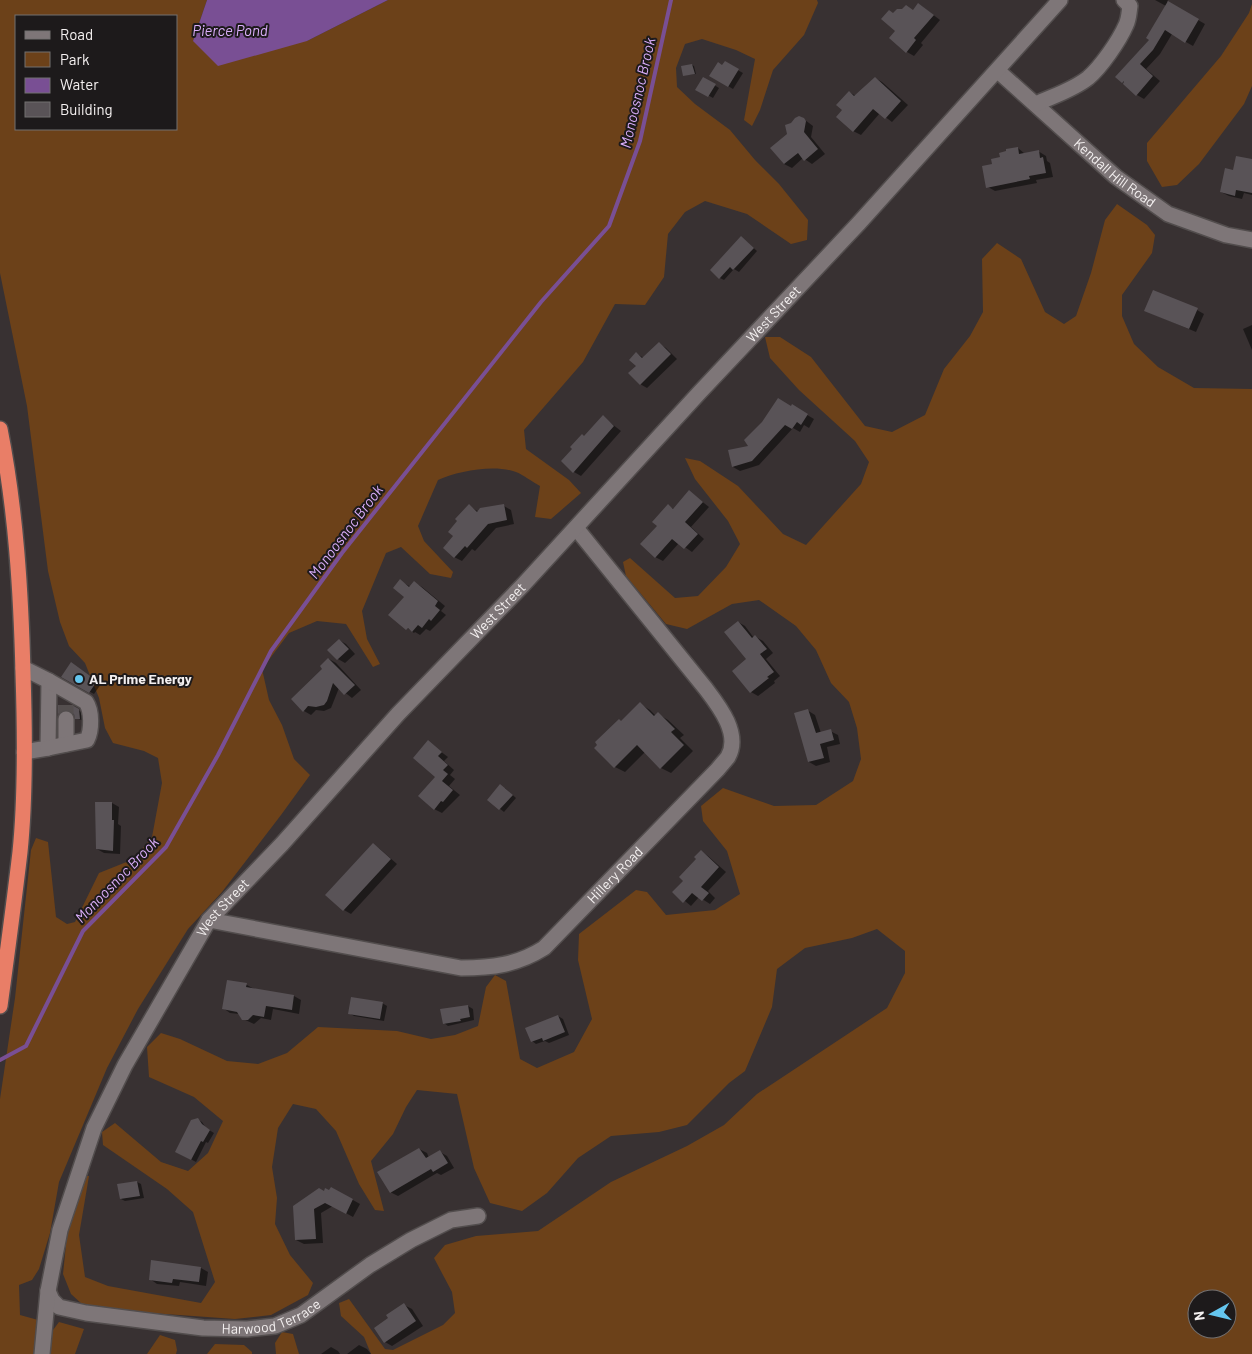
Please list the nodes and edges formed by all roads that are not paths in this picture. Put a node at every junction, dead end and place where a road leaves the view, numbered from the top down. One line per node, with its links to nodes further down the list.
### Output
1 (1060, 0): 3 (street, West Street)
2 (1124, 0): 4 (street)
3 (998, 71): 4 (street, Kendall Hill Road); 7 (street, West Street)
4 (1036, 104): 5 (street, Kendall Hill Road)
5 (1252, 240)
6 (0, 429): 8 (highway)
7 (576, 528): 14 (street, West Street); 14 (street, Hillery Road)
8 (23, 668): 9 (street); 13 (highway)
9 (49, 681): 10 (street); 12 (street)
10 (66, 705): 11 (street); 11 (street)
11 (66, 744): 12 (street)
12 (48, 748): 13 (street)
13 (24, 752): 15 (highway)
14 (209, 920): 17 (street, West Street)
15 (0, 1006)
16 (478, 1216): 17 (street, Harwood Terrace)
17 (48, 1291): 18 (street, West Street)
18 (42, 1354)

